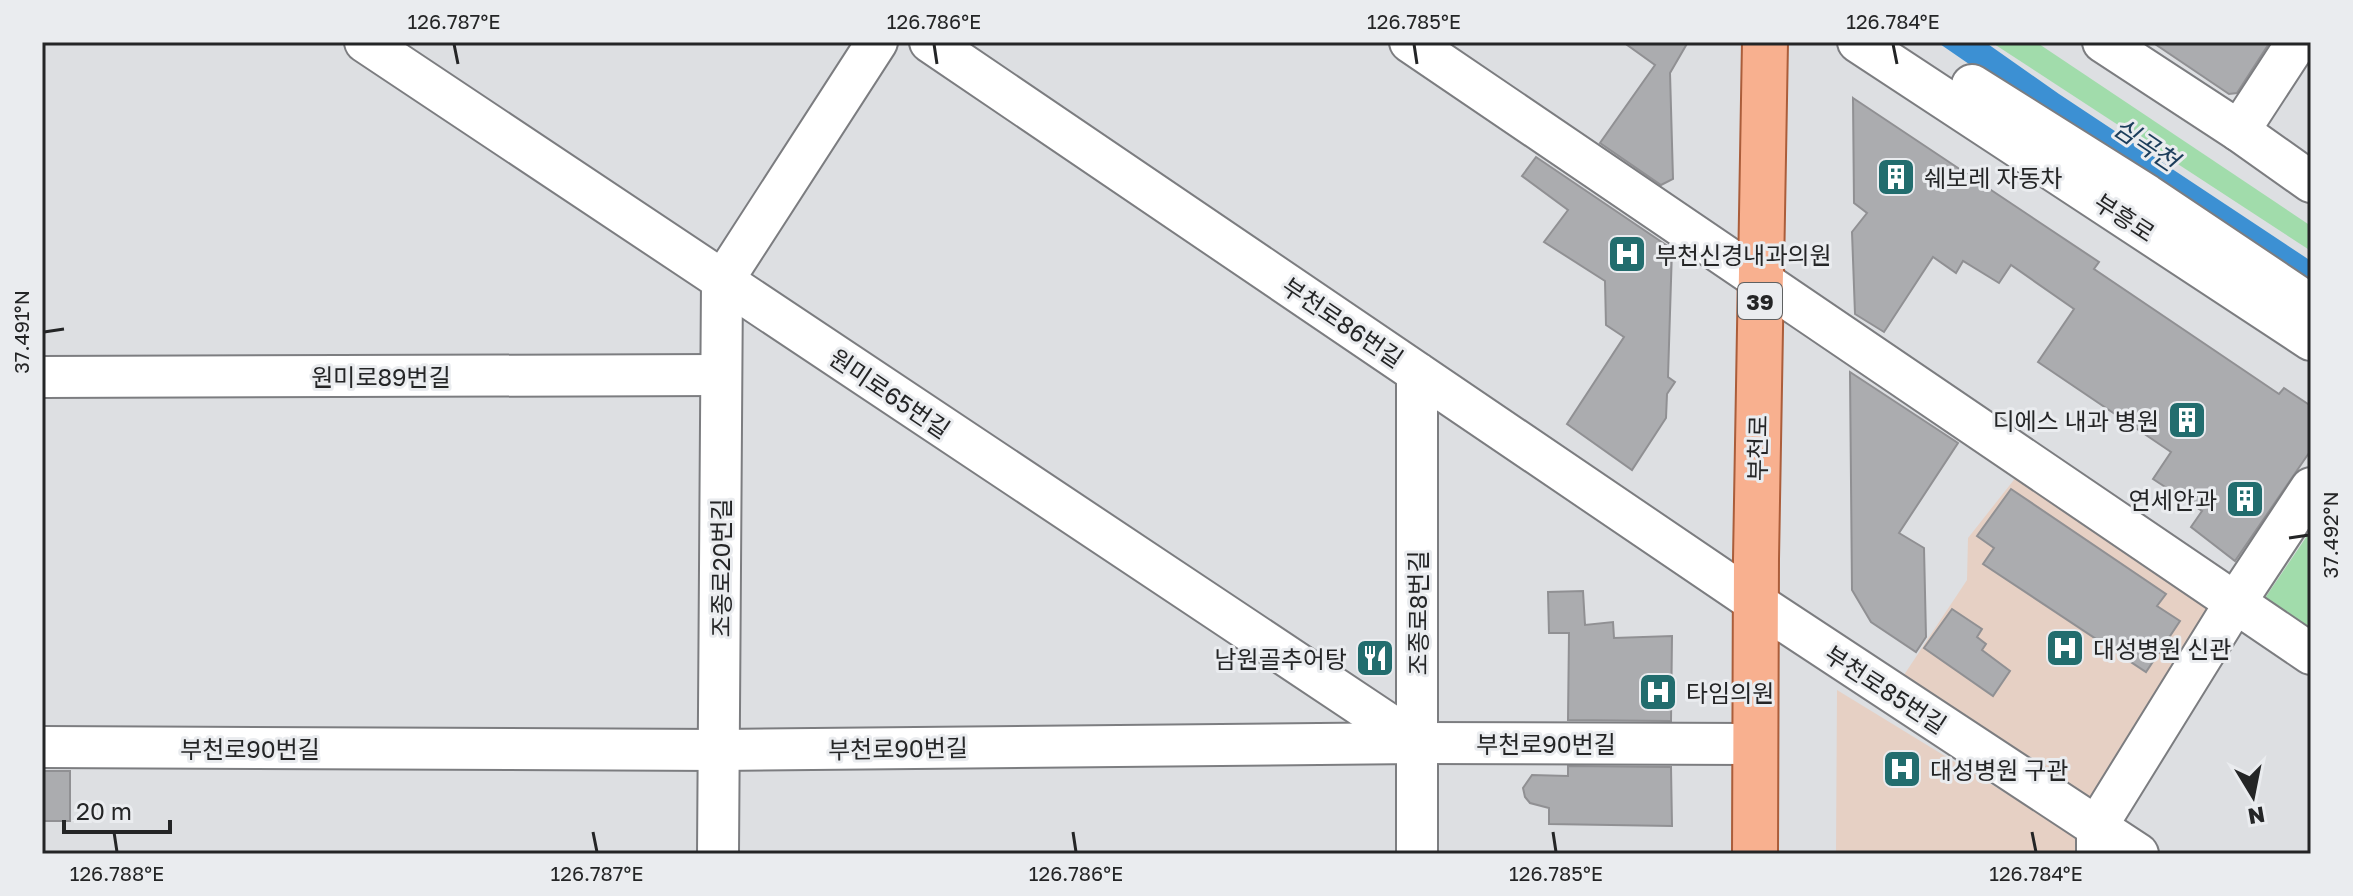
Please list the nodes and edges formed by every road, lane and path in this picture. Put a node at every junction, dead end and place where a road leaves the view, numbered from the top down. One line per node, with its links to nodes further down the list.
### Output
1 (365, 42): 13 (street, 원미로65번길)
2 (877, 42): 13 (street)
3 (930, 42): 16 (street, 부천로86번길)
4 (1410, 42): 12 (street)
5 (1765, 42): 12 (main road, 부천로 / 39)
6 (1858, 42): 9 (street, 부흥로)
7 (2297, 42): 10 (street)
8 (2124, 48): 10 (street)
9 (1903, 55): 14 (street); 15 (street, 부흥로)
10 (2239, 131): 11 (street)
11 (2311, 182)
12 (1761, 280): 20 (main road, 부천로 / 39); 21 (street)
13 (722, 282): 17 (street, 조종로20번길); 23 (street, 원미로65번길)
14 (2311, 305)
15 (2311, 340)
16 (1417, 373): 20 (street, 부천로86번길); 23 (street, 조종로8번길)
17 (720, 375): 18 (street, 원미로89번길); 26 (street, 조종로20번길)
18 (42, 377)
19 (2311, 488): 21 (street)
20 (1755, 602): 24 (main road, 부천로 / 39); 27 (street, 부천로85번길)
21 (2235, 603): 22 (street); 27 (street)
22 (2311, 654)
23 (1417, 743): 24 (street, 부천로90번길); 26 (street, 부천로90번길); 29 (street, 조종로8번길)
24 (1755, 744): 30 (main road, 부천로 / 39)
25 (42, 747): 26 (street, 부천로90번길)
26 (720, 750): 28 (street, 조종로20번길)
27 (2097, 840): 31 (street, 부천로85번길)
28 (718, 854)
29 (1417, 854)
30 (1755, 854)
31 (2138, 854)

